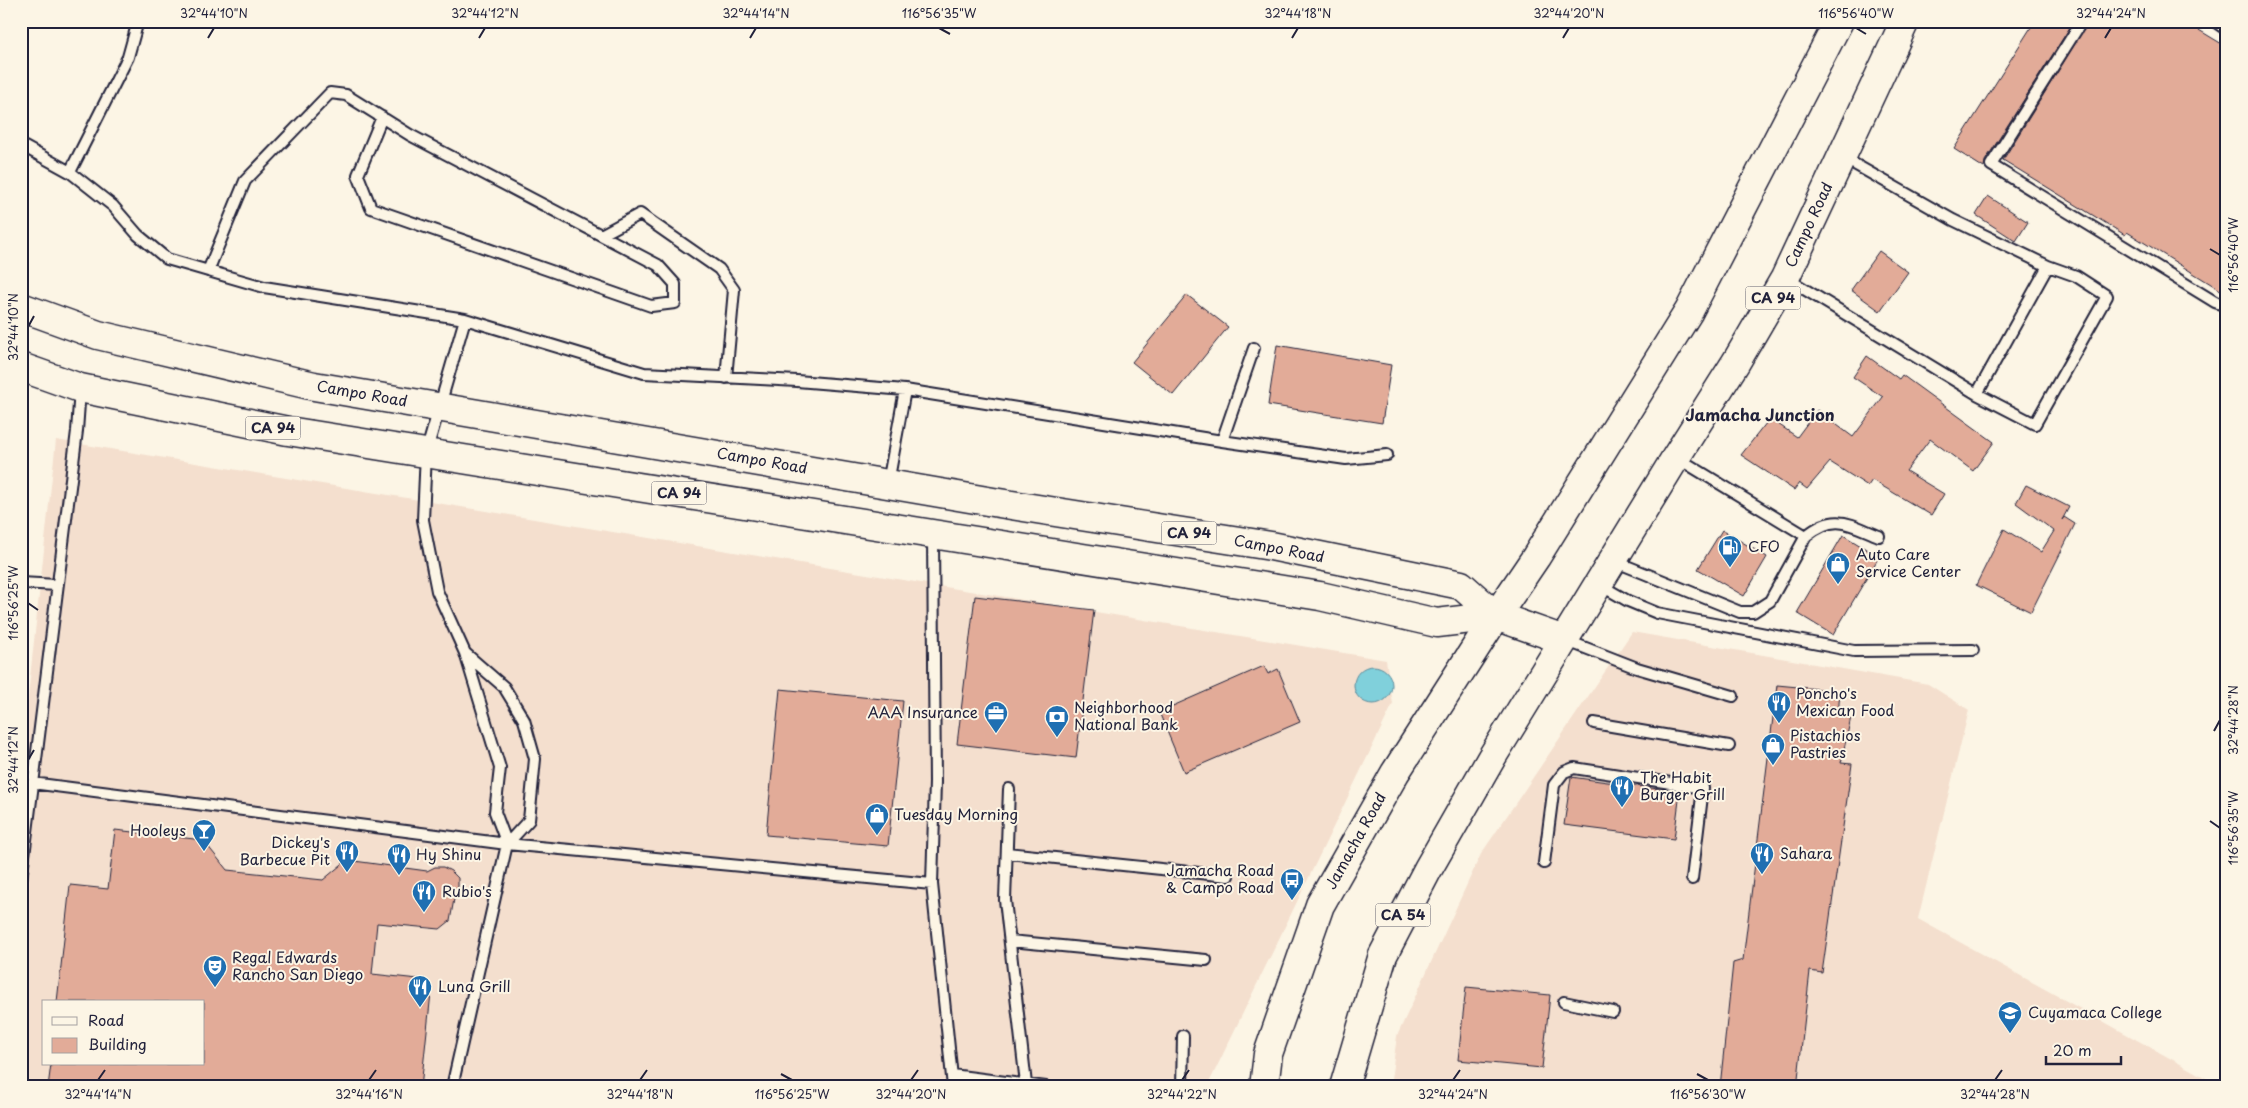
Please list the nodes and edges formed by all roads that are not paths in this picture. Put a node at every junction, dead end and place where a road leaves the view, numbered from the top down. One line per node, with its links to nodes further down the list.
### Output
1 (138, 21): 10 (lane)
2 (1839, 21): 37 (main road)
3 (1905, 21): 9 (main road, Campo Road / CA 94)
4 (2082, 21): 15 (lane)
5 (2214, 21): 6 (lane)
6 (2227, 30)
7 (382, 118): 11 (lane); 11 (lane); 13 (lane)
8 (21, 145): 10 (lane)
9 (1841, 156): 12 (lane); 14 (main road, Campo Road / CA 94)
10 (70, 172): 13 (lane)
11 (601, 234): 20 (lane)
12 (2048, 266): 23 (lane); 23 (lane)
13 (208, 271): 17 (lane)
14 (1785, 278): 23 (lane); 28 (main road, Campo Road / CA 94)
15 (2227, 306)
16 (21, 307): 24 (main road, Campo Road / CA 94)
17 (465, 319): 20 (lane); 24 (lane)
18 (1254, 348): 25 (lane)
19 (21, 367): 21 (main road, Campo Road / CA 94)
20 (726, 378): 22 (lane)
21 (80, 388): 26 (main road, Campo Road / CA 94); 36 (lane)
22 (905, 390): 25 (lane); 29 (lane)
23 (1977, 394)
24 (438, 408): 26 (lane); 29 (main road, Campo Road / CA 94)
25 (1222, 441): 27 (lane)
26 (426, 453): 30 (main road, Campo Road / CA 94); 40 (lane)
27 (1387, 455)
28 (1676, 457): 31 (lane); 33 (main road, Campo Road / CA 94)
29 (888, 483): 37 (main road, Campo Road / CA 94)
30 (933, 534): 37 (main road, Campo Road / CA 94); 52 (lane)
31 (1806, 536): 32 (lane); 33 (lane)
32 (1879, 536)
33 (1614, 560): 35 (main road, Campo Road / CA 94)
34 (21, 583): 36 (lane)
35 (1599, 584): 38 (main road, Campo Road / CA 94); 39 (lane)
36 (57, 585): 44 (lane)
37 (1496, 616): 38 (main road, Campo Road / CA 94); 64 (main road, Jamacha Road)
38 (1564, 640): 41 (lane); 65 (main road, CA 54)
39 (1973, 650)
40 (465, 653): 46 (lane); 46 (lane)
41 (1733, 696)
42 (1594, 723): 43 (lane)
43 (1728, 746)
44 (32, 783): 46 (lane); 51 (lane)
45 (1009, 789): 47 (lane)
46 (507, 844): 52 (lane); 60 (lane)
47 (1007, 853): 49 (lane); 53 (lane)
48 (1544, 863): 50 (lane)
49 (1228, 876)
50 (1692, 879)
51 (21, 880)
52 (932, 884): 58 (lane)
53 (1010, 941): 54 (lane); 59 (lane)
54 (1206, 960)
55 (1564, 1002): 56 (lane)
56 (1613, 1012)
57 (1183, 1036): 63 (lane)
58 (952, 1075): 59 (lane); 61 (lane)
59 (1026, 1084): 62 (lane)
60 (452, 1087)
61 (953, 1087)
62 (1046, 1087)
63 (1182, 1087)
64 (1264, 1087)
65 (1344, 1087)

